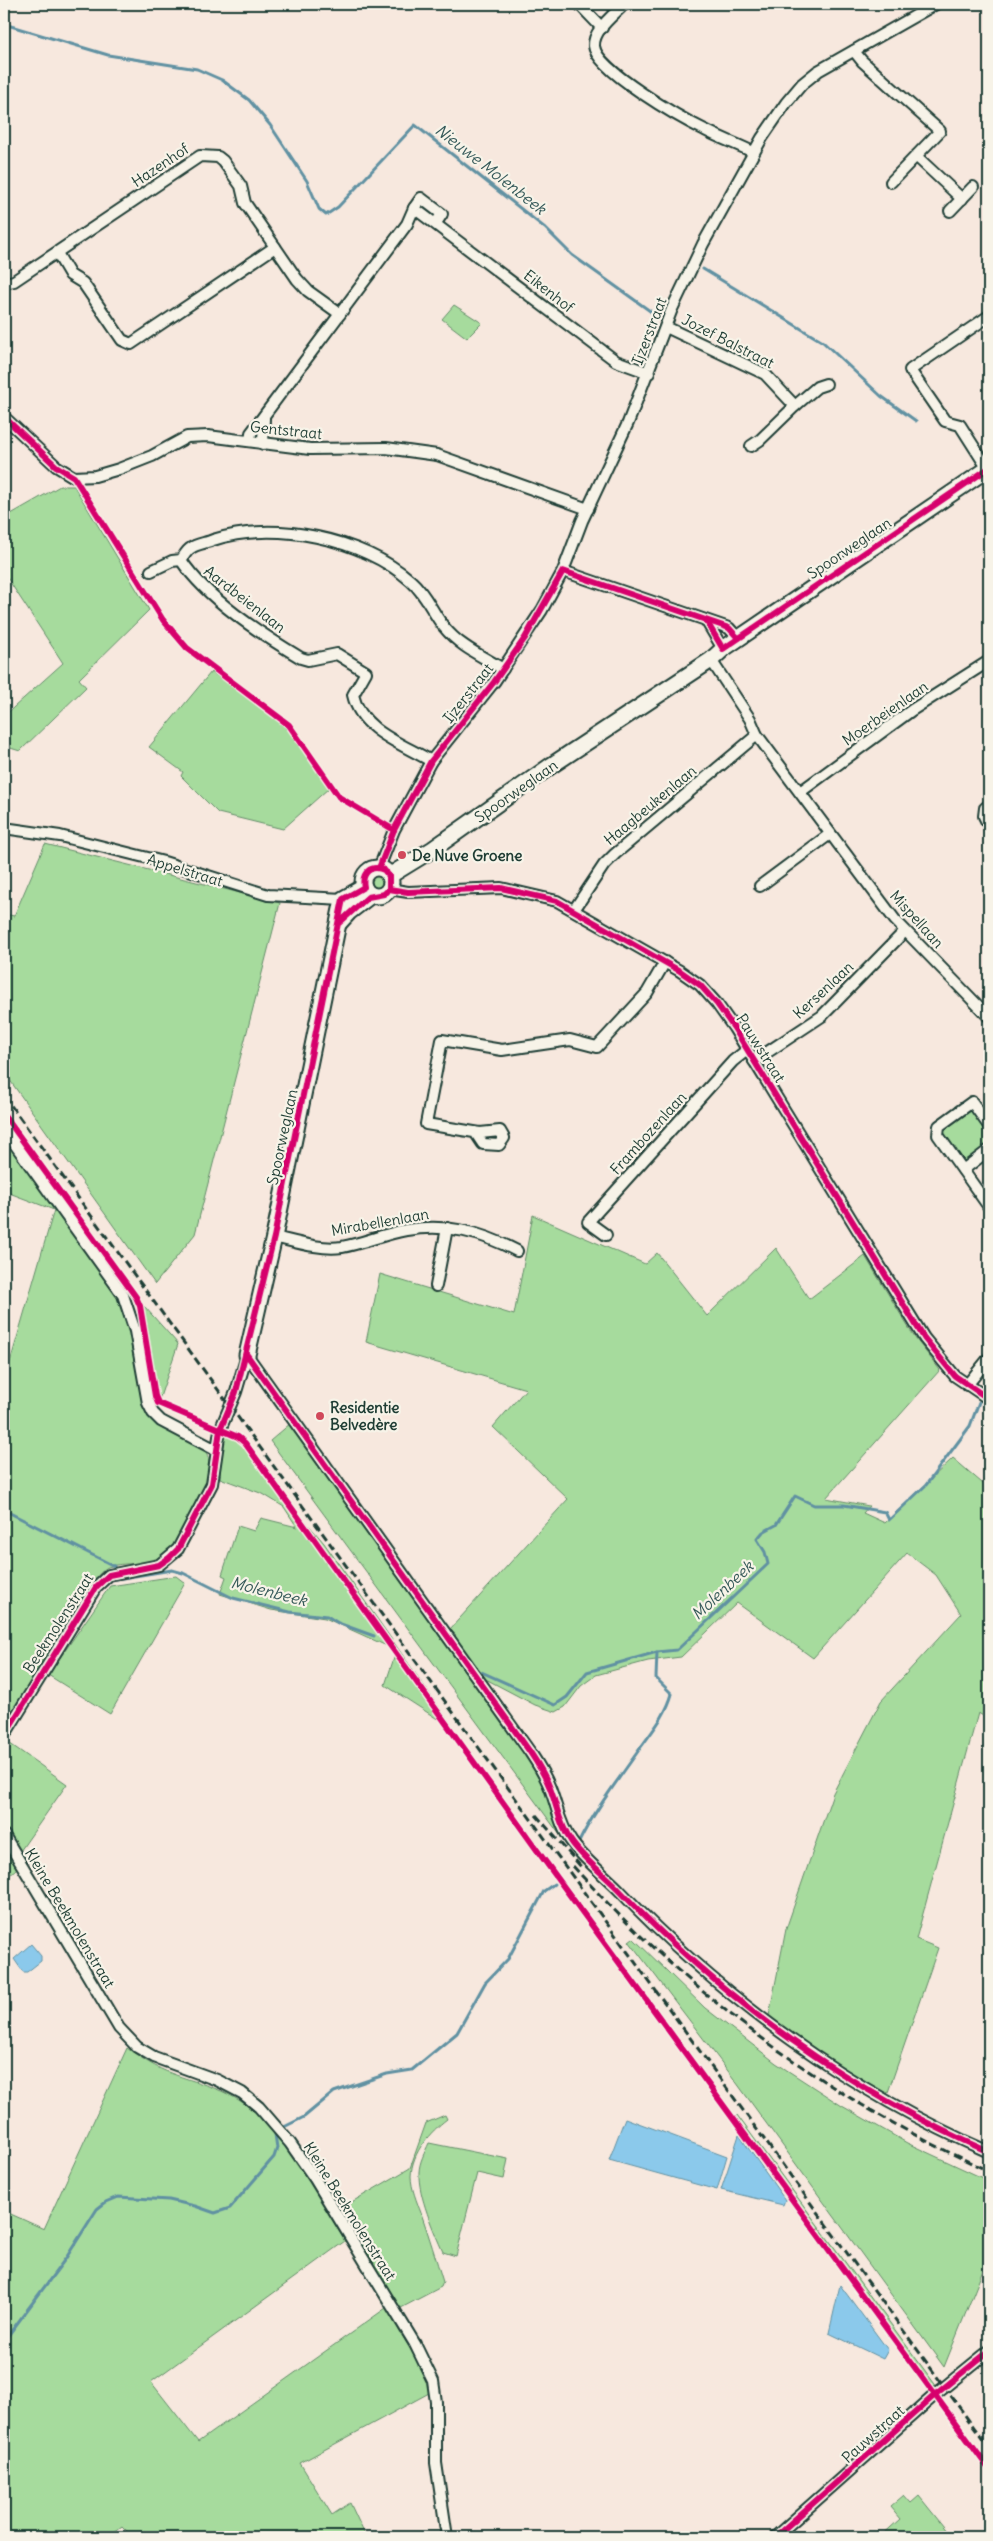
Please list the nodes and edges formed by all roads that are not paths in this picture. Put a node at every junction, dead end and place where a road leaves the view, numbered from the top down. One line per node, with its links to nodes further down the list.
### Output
1 (579, 4): 4 (street)
2 (624, 4): 4 (street)
3 (936, 4): 5 (street, Ijzerstraat)
4 (602, 28): 6 (street)
5 (854, 51): 6 (street, Ijzerstraat); 7 (street)
6 (753, 152): 17 (street, Ijzerstraat)
7 (916, 156): 8 (street); 10 (street)
8 (891, 182)
9 (973, 187): 10 (street)
10 (962, 199): 11 (street)
11 (950, 211)
12 (275, 247): 13 (street); 13 (street, Hazenhof); 15 (street, Hazenhof)
13 (57, 253): 14 (street, Hazenhof)
14 (4, 283)
15 (340, 314): 18 (street, Eikenhof); 22 (street, Eikenhof)
16 (989, 316): 26 (street)
17 (666, 327): 18 (street, Ijzerstraat); 20 (street, Jozef Balstraat)
18 (649, 373): 27 (street, Ijzerstraat)
19 (826, 384): 20 (street)
20 (795, 406): 25 (street)
21 (4, 418): 23 (street, Gentstraat)
22 (264, 418): 23 (street, Eikenhof); 24 (street)
23 (250, 441): 24 (street, Gentstraat)
24 (264, 444): 27 (street, Gentstraat)
25 (751, 446)
26 (989, 469): 32 (street, Spoorweglaan)
27 (588, 509): 30 (street, Ijzerstraat)
28 (181, 560): 29 (street, Aardbeienlaan); 36 (street, Aardbeienlaan); 38 (street, Aardbeienlaan)
29 (151, 571)
30 (563, 571): 31 (street); 36 (street, Ijzerstraat)
31 (707, 622): 32 (street); 33 (street)
32 (738, 638): 33 (street, Spoorweglaan)
33 (723, 649): 34 (street, Spoorweglaan)
34 (711, 660): 37 (street, Mispellaan); 44 (street, Spoorweglaan)
35 (989, 661): 39 (street, Moerbeienlaan)
36 (503, 669): 38 (street, Ijzerstraat)
37 (757, 734): 39 (street, Mispellaan); 48 (street, Haagbeukenlaan)
38 (431, 761): 44 (street, Ijzerstraat)
39 (800, 792): 43 (street, Mispellaan)
40 (989, 805): 41 (street)
41 (989, 826)
42 (4, 828): 47 (street, Appelstraat)
43 (830, 834): 45 (street); 50 (street, Mispellaan)
44 (386, 878): 46 (street, Spoorweglaan); 46 (street, Spoorweglaan); 48 (street, Pauwstraat)
45 (760, 886)
46 (368, 891): 47 (street); 49 (street, Spoorweglaan)
47 (343, 899): 49 (street, Spoorweglaan)
48 (574, 910): 51 (street, Pauwstraat)
49 (339, 923): 63 (street, Spoorweglaan)
50 (904, 932): 52 (street, Mispellaan); 54 (street, Kersenlaan)
51 (665, 962): 53 (street, Pauwstraat); 57 (street)
52 (989, 1017)
53 (747, 1050): 54 (street, Pauwstraat); 62 (street, Frambozenlaan)
54 (754, 1061): 68 (street, Pauwstraat)
55 (989, 1126): 59 (street)
56 (4, 1129): 71 (street)
57 (475, 1132)
58 (989, 1150): 59 (street)
59 (963, 1170): 60 (street)
60 (989, 1207)
61 (447, 1228): 63 (street, Mirabellenlaan); 64 (street, Mirabellenlaan); 65 (street)
62 (606, 1235)
63 (274, 1237): 66 (street, Spoorweglaan)
64 (517, 1251)
65 (436, 1286)
66 (246, 1355): 70 (street, Spoorweglaan); 74 (street)
67 (989, 1358): 68 (street)
68 (967, 1385): 69 (street, Pauwstraat)
69 (989, 1399)
70 (233, 1401): 71 (street, Beekmolenstraat)
71 (216, 1450): 72 (street, Beekmolenstraat)
72 (4, 1736)
73 (4, 1835): 76 (street, Kleine Beekmolenstraat)
74 (989, 2152)
75 (989, 2351): 77 (street, Pauwstraat)
76 (447, 2537)
77 (775, 2537)

